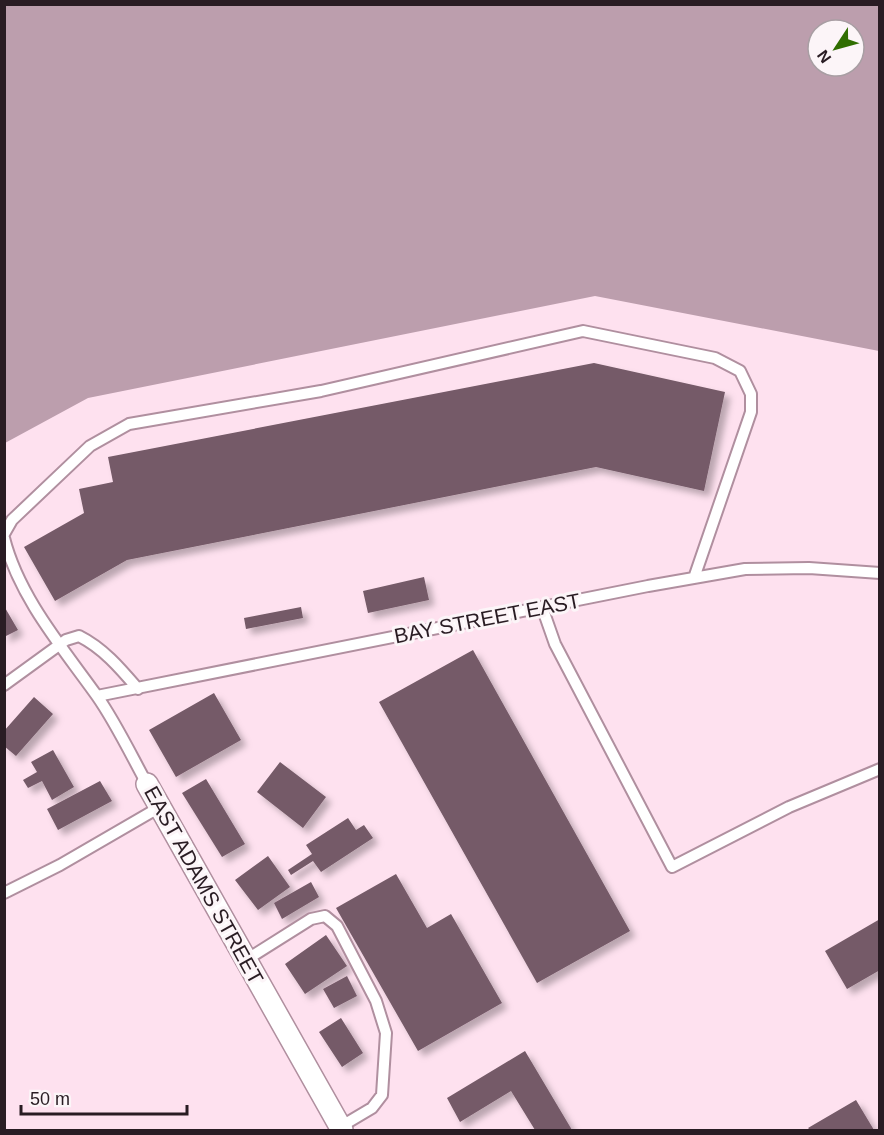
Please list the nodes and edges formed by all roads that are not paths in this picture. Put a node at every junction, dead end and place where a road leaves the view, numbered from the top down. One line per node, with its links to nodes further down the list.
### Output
1 (4, 536): 3 (lane); 5 (lane, EAST ADAMS STREET)
2 (879, 573): 3 (lane, BAY STREET EAST)
3 (694, 578): 4 (lane, BAY STREET EAST)
4 (542, 607): 7 (lane, BAY STREET EAST); 9 (lane)
5 (58, 645): 6 (lane); 7 (lane); 8 (lane, EAST ADAMS STREET)
6 (4, 685)
7 (138, 689): 8 (lane, BAY STREET EAST)
8 (98, 696): 10 (lane, EAST ADAMS STREET)
9 (879, 769)
10 (147, 784): 11 (street, EAST ADAMS STREET)
11 (160, 807): 12 (lane); 13 (street, EAST ADAMS STREET)
12 (4, 893)
13 (246, 960): 14 (street, EAST ADAMS STREET); 14 (lane)
14 (341, 1129)

